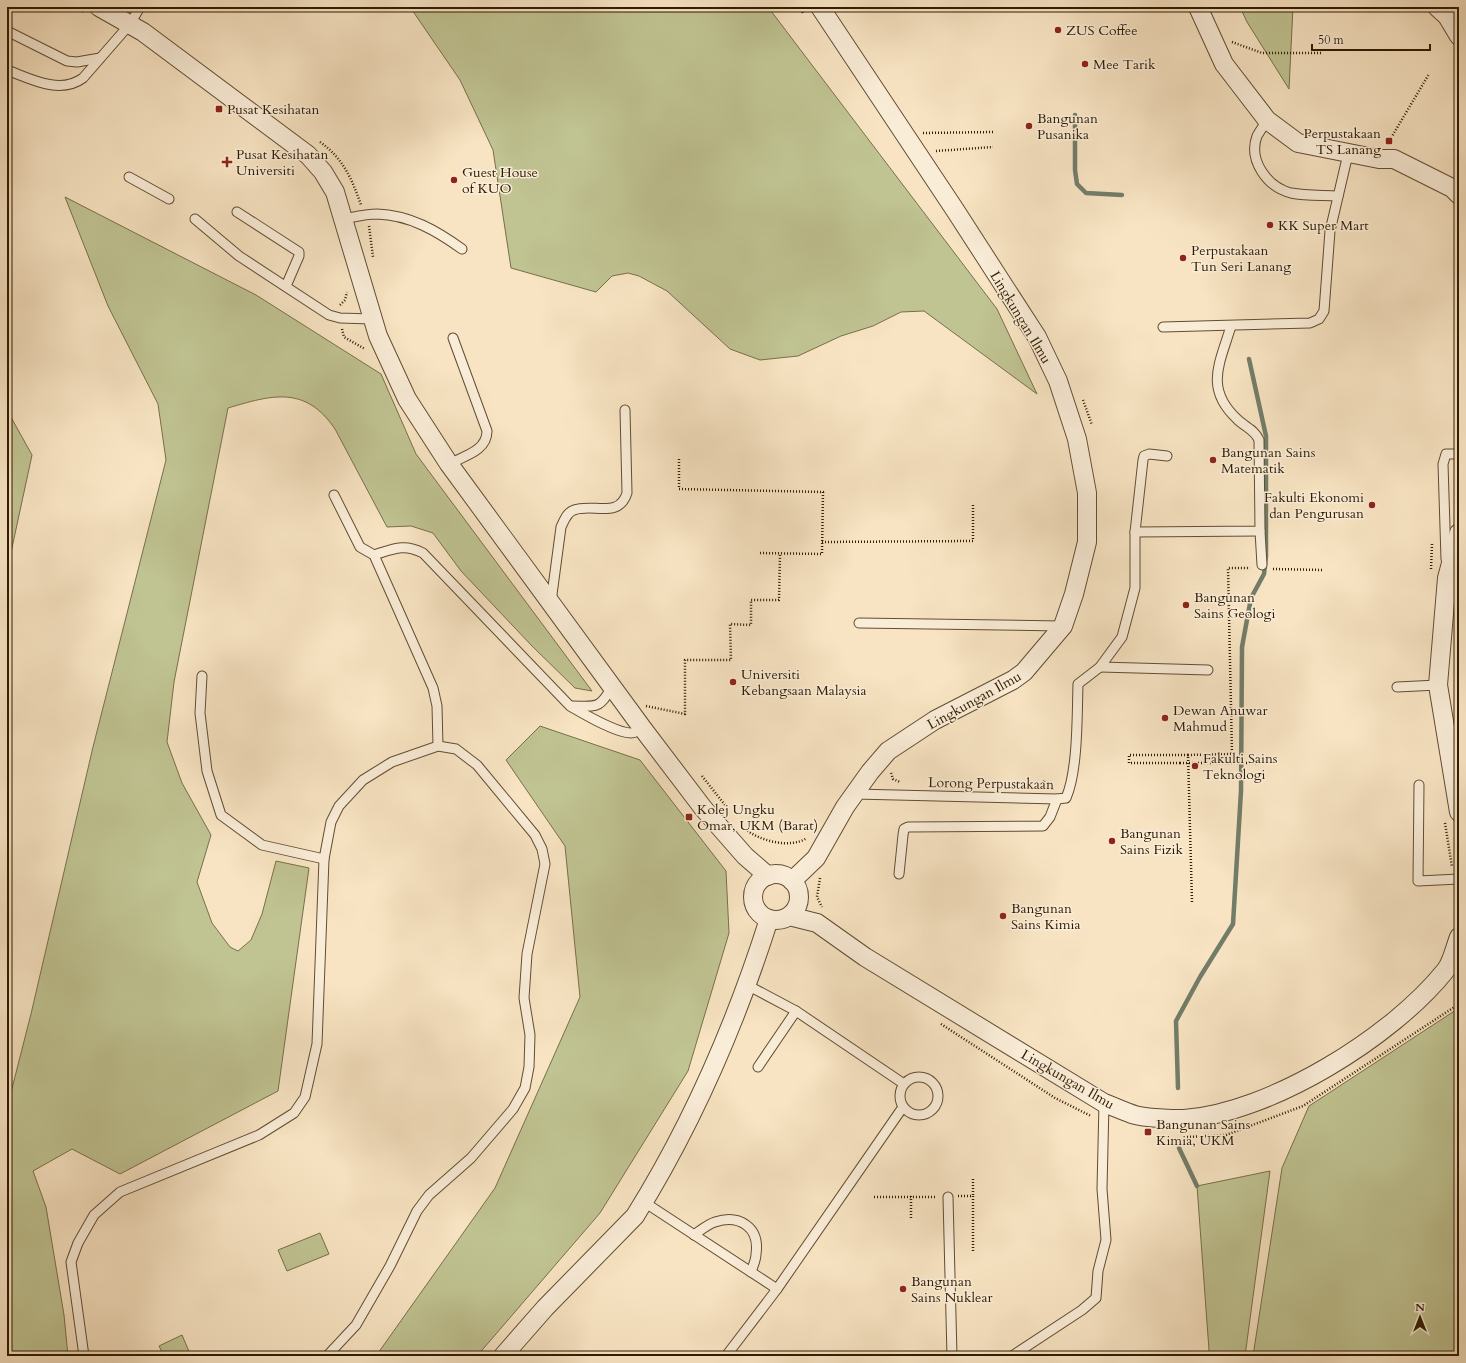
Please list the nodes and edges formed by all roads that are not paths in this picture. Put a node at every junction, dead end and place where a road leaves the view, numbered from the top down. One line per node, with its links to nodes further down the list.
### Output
1 (99, 7): 6 (street)
2 (140, 7): 6 (lane)
3 (1198, 7): 11 (street)
4 (1437, 7): 8 (street)
5 (812, 10): 39 (street, Lingkungan Ilmu)
6 (130, 24): 9 (lane); 19 (street)
7 (9, 32): 9 (lane)
8 (1459, 36)
9 (100, 58): 10 (lane)
10 (7, 70)
11 (1267, 120): 12 (street); 15 (lane)
12 (1348, 154): 14 (street); 15 (lane)
13 (129, 177): 16 (lane)
14 (1459, 195)
15 (1338, 196): 23 (lane)
16 (168, 199)
17 (238, 212): 21 (lane)
18 (195, 219): 21 (lane)
19 (343, 219): 20 (lane); 22 (street)
20 (462, 249)
21 (286, 286): 22 (lane)
22 (372, 318): 29 (street)
23 (1231, 326): 24 (lane); 31 (lane)
24 (1163, 327)
25 (453, 338): 29 (lane)
26 (626, 410): 37 (lane)
27 (1459, 454): 36 (lane)
28 (1168, 456): 32 (lane, Lorong Perpustakaan)
29 (449, 464): 37 (street)
30 (334, 495): 34 (lane)
31 (1260, 531): 32 (lane); 35 (lane)
32 (1135, 532): 40 (lane, Lorong Perpustakaan)
33 (1459, 534): 36 (street)
34 (374, 555): 46 (lane); 48 (lane)
35 (1260, 567)
36 (1439, 576): 43 (street)
37 (550, 603): 44 (street)
38 (860, 623): 39 (lane)
39 (1064, 626): 50 (street, Lingkungan Ilmu)
40 (1100, 667): 41 (lane); 51 (lane, Lorong Perpustakaan)
41 (1208, 670)
42 (202, 676): 53 (lane)
43 (1438, 685): 45 (lane); 52 (street)
44 (612, 687): 46 (lane); 47 (street)
45 (1397, 687)
46 (570, 706): 47 (lane)
47 (643, 728): 55 (street)
48 (438, 746): 53 (lane); 73 (lane)
49 (1419, 785): 56 (lane)
50 (855, 794): 51 (lane, Lorong Perpustakaan); 57 (street, Lingkungan Ilmu)
51 (1057, 799): 54 (lane)
52 (1452, 816)
53 (324, 859): 72 (lane)
54 (900, 874)
55 (768, 876): 57 (street); 59 (street)
56 (1457, 880)
57 (792, 881): 58 (street)
58 (790, 916): 59 (street); 65 (street, Lingkungan Ilmu)
59 (769, 919): 61 (street)
60 (1457, 931): 65 (street, Lingkungan Ilmu)
61 (747, 985): 62 (lane); 68 (street)
62 (796, 1011): 63 (lane); 64 (lane)
63 (758, 1067)
64 (904, 1084): 66 (lane); 66 (lane)
65 (1104, 1103): 77 (lane)
66 (903, 1107): 71 (lane)
67 (948, 1197): 76 (lane)
68 (644, 1202): 69 (lane); 74 (street)
69 (694, 1235): 70 (lane); 70 (lane)
70 (751, 1272): 71 (lane)
71 (777, 1288): 75 (lane)
72 (84, 1356)
73 (327, 1356)
74 (503, 1356)
75 (726, 1356)
76 (952, 1356)
77 (1012, 1356)

